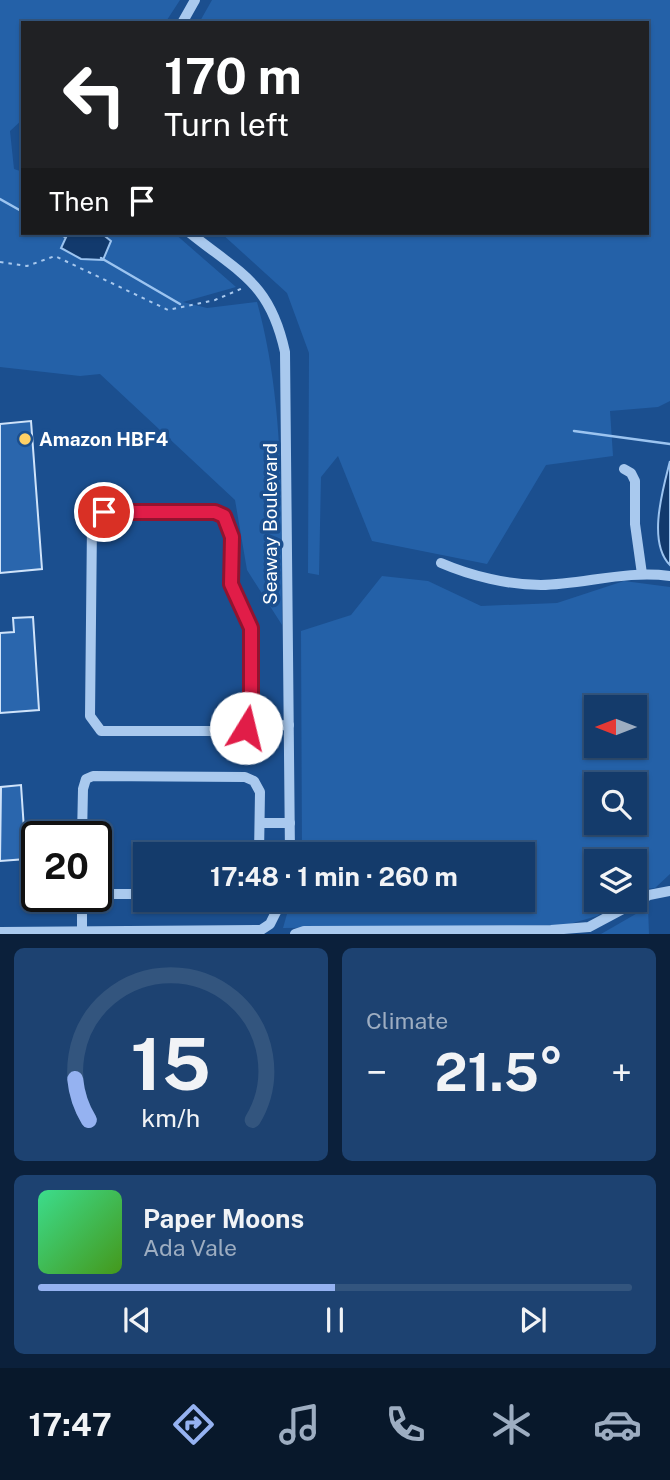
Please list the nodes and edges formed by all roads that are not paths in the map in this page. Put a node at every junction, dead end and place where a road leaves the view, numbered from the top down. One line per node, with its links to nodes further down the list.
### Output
1 (195, 0): 2 (street)
2 (183, 21)
3 (193, 235): 8 (street, Seaway Boulevard)
4 (624, 469): 6 (street)
5 (441, 563): 6 (street)
6 (648, 574): 7 (street)
7 (670, 576)
8 (289, 724): 9 (street); 12 (street, Seaway Boulevard)
9 (251, 727): 9 (street)
10 (82, 821): 11 (street)
11 (260, 823): 12 (street); 13 (street)
12 (290, 823): 14 (street, Seaway Boulevard)
13 (259, 842)
14 (290, 842)
15 (670, 891): 22 (street)
16 (112, 894): 17 (street)
17 (133, 894)
18 (85, 912): 21 (street)
19 (276, 912): 21 (street)
20 (0, 932): 21 (street)
21 (88, 932)
22 (295, 934)

